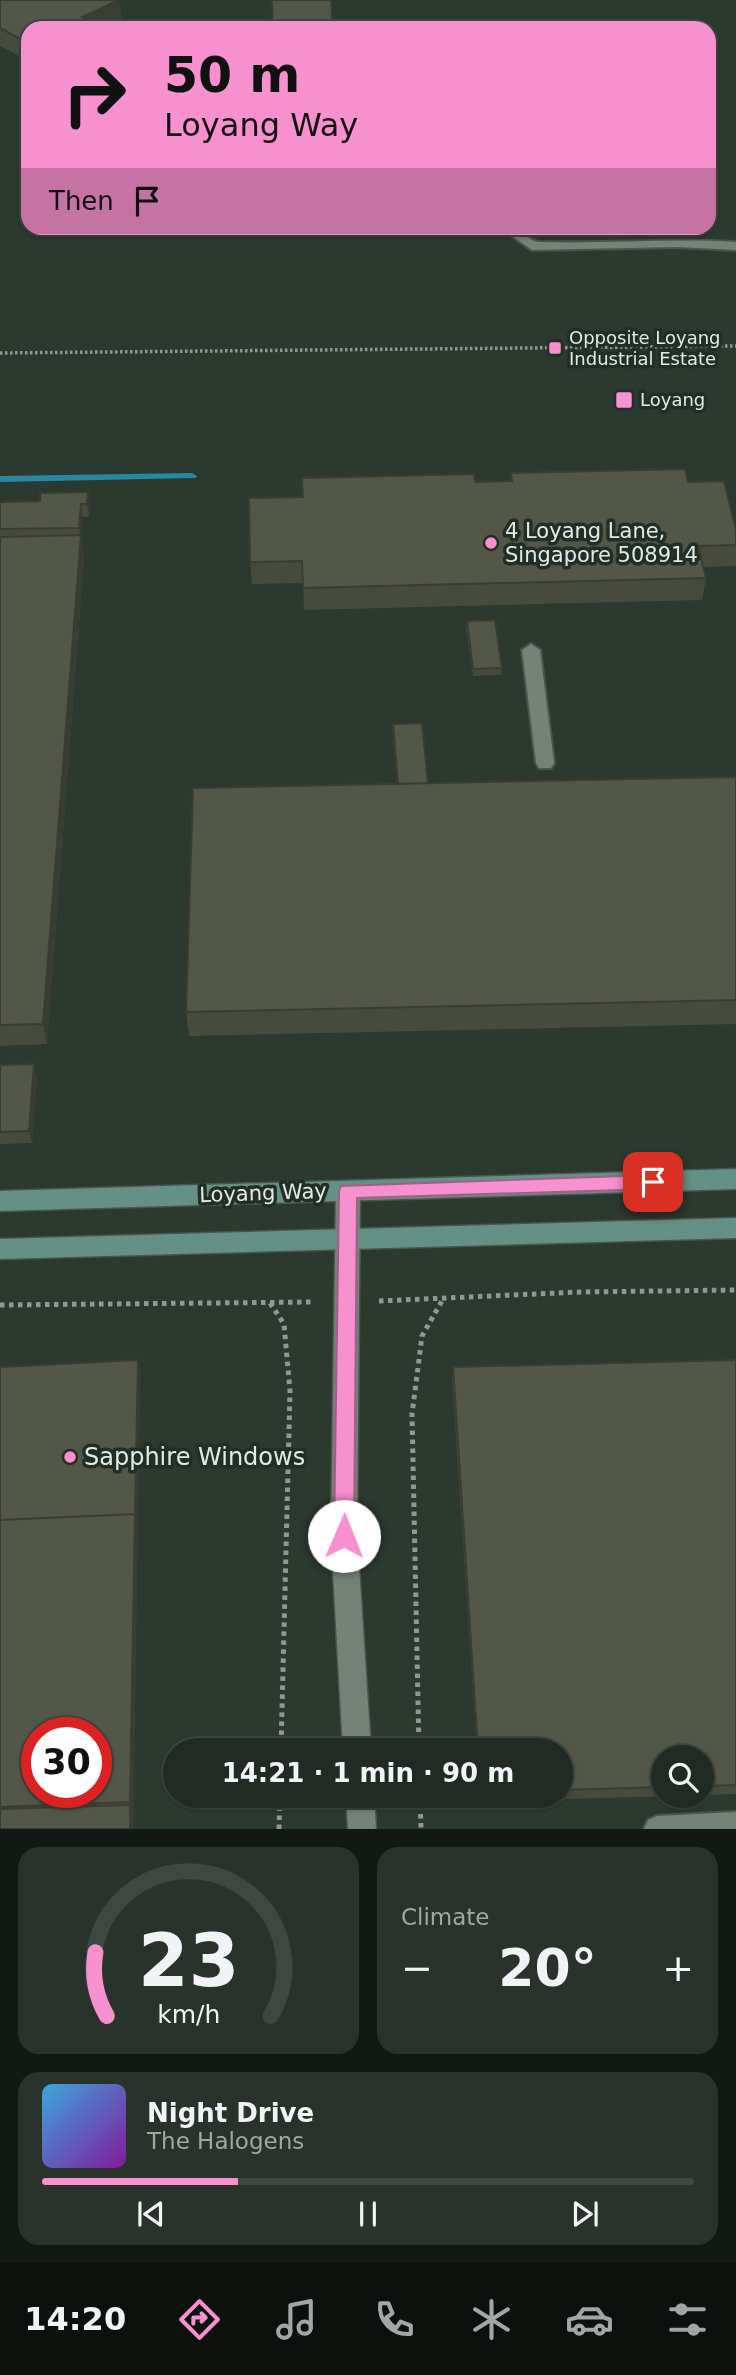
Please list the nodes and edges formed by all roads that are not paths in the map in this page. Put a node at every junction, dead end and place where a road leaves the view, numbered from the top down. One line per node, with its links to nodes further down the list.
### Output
1 (517, 235): 2 (lane)
2 (736, 246)
3 (531, 650): 4 (lane)
4 (545, 763)
5 (736, 1180): 6 (main road, Loyang Way)
6 (348, 1191): 7 (main road, Loyang Way); 9 (street)
7 (0, 1201)
8 (736, 1228): 9 (main road)
9 (347, 1239): 10 (main road); 11 (street)
10 (0, 1249)
11 (356, 1738)
12 (361, 1808): 14 (street)
13 (736, 1825): 15 (lane)
14 (362, 1829)
15 (657, 1829)

